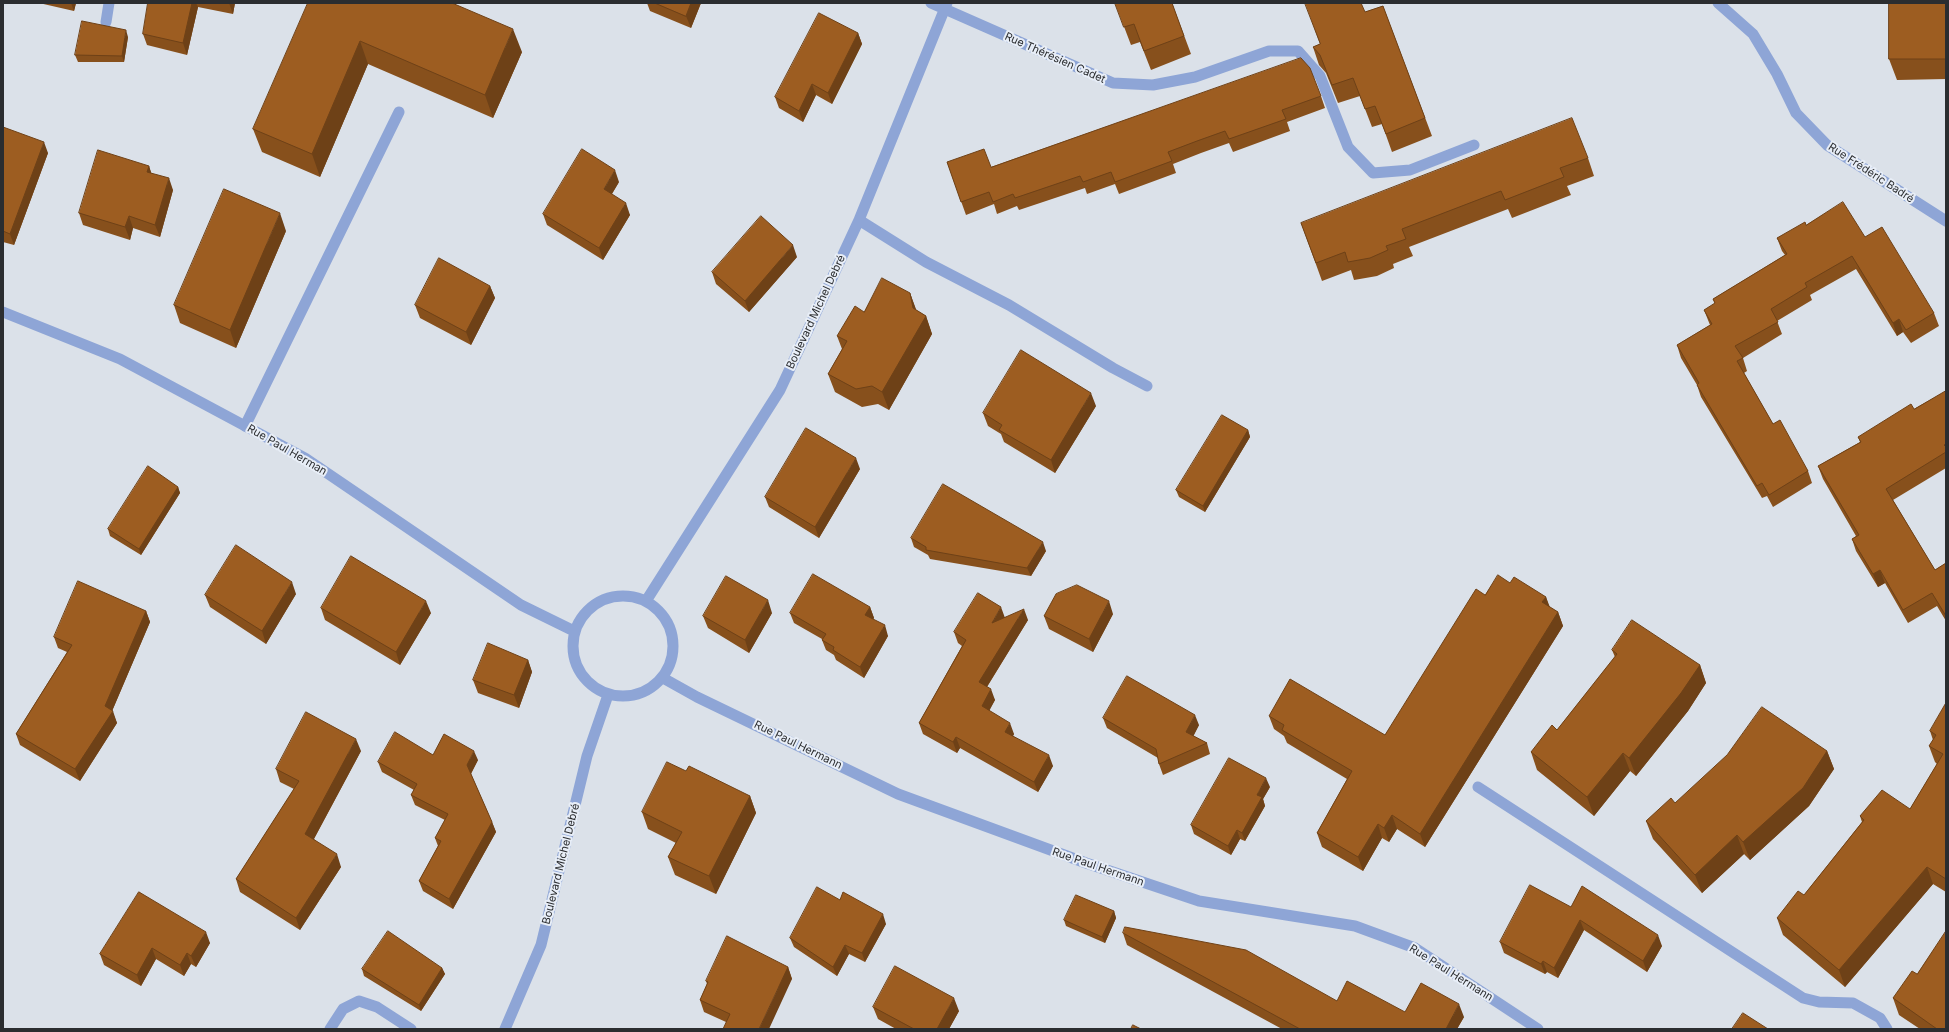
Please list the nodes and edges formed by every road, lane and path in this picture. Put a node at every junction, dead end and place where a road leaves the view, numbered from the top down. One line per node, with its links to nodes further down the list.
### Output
1 (109, 3): 5 (street)
2 (932, 3): 4 (street)
3 (1718, 3): 9 (street, Rue Frédéric Badré)
4 (946, 6): 7 (street, Rue Thérésien Cadet); 8 (street, Boulevard Michel Debré)
5 (106, 22)
6 (399, 112): 12 (street)
7 (1474, 145)
8 (859, 220): 11 (street); 13 (street, Boulevard Michel Debré)
9 (1946, 221)
10 (3, 312): 12 (street, Rue Paul Herman)
11 (1146, 386)
12 (245, 426): 14 (street, Rue Paul Herman)
13 (646, 601): 14 (street); 15 (street)
14 (574, 631): 16 (street)
15 (663, 678): 16 (street); 21 (street, Rue Paul Hermann)
16 (608, 695): 20 (street, Boulevard Michel Debré)
17 (1478, 787): 22 (street)
18 (330, 1029): 19 (street)
19 (411, 1029)
20 (505, 1029)
21 (1538, 1029)
22 (1887, 1029)

